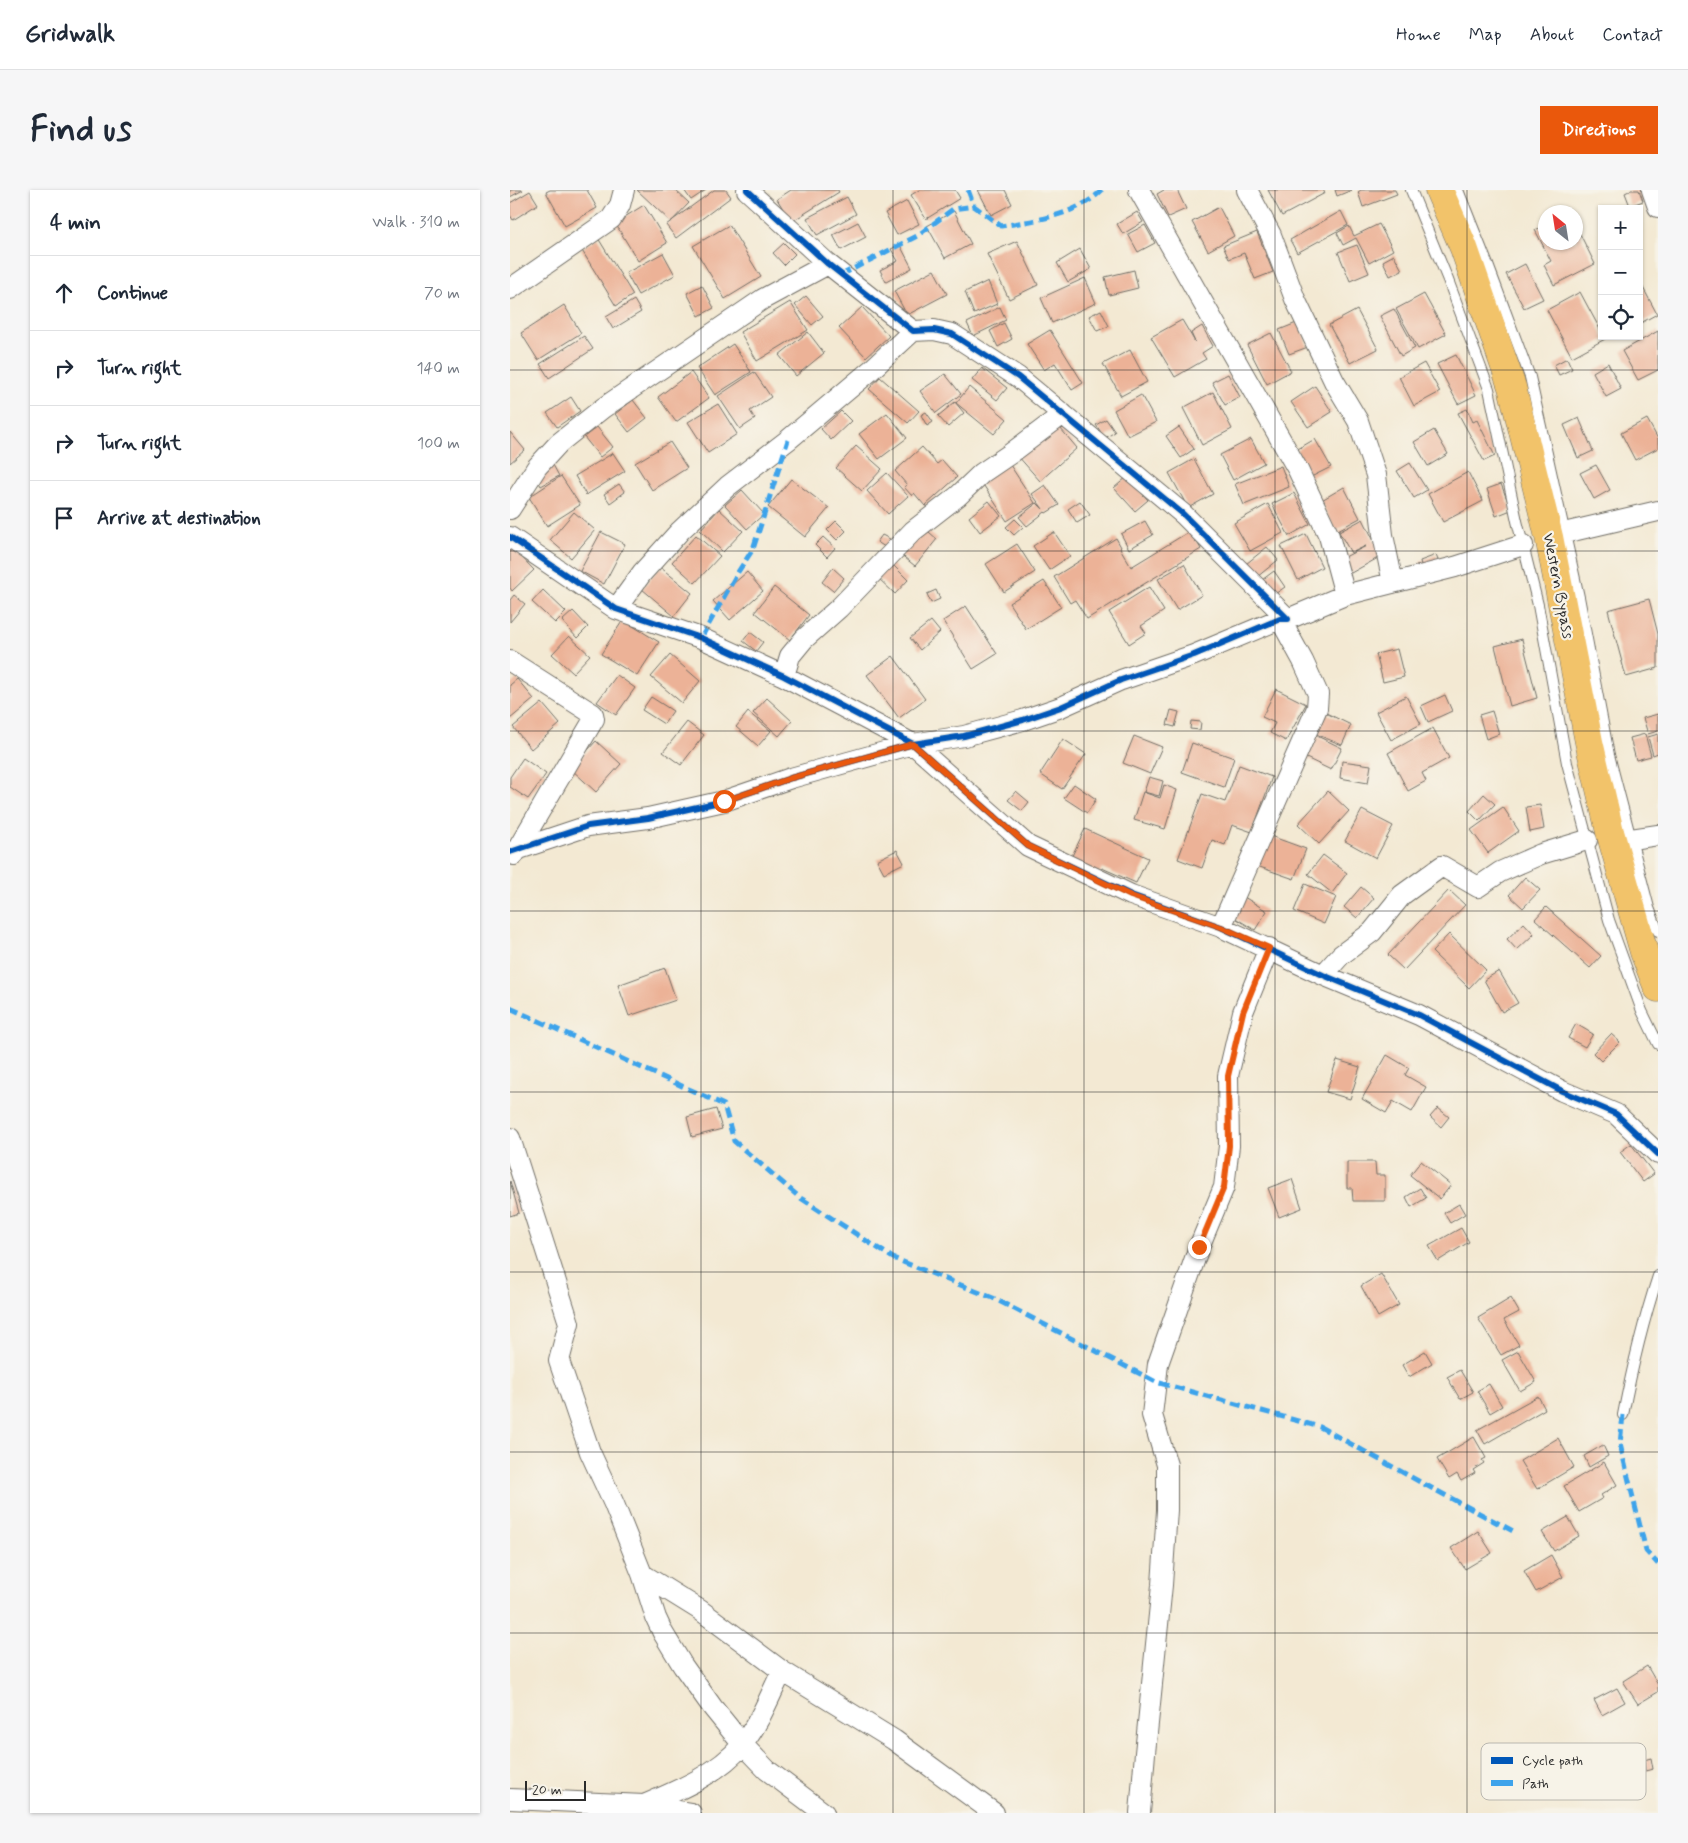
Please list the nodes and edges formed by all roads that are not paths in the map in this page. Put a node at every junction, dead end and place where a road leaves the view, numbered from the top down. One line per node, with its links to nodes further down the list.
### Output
1 (624, 190): 11 (street)
2 (747, 190): 10 (street)
3 (1139, 190): 20 (street)
4 (1247, 190): 19 (street)
5 (1412, 190): 18 (lane)
6 (1439, 190): 34 (main road, Western Bypass)
7 (1458, 190): 16 (lane)
8 (1652, 190): 9 (street)
9 (1658, 207)
10 (828, 264): 12 (street); 14 (street)
11 (510, 289)
12 (914, 331): 13 (street); 21 (street)
13 (1063, 414): 22 (street); 24 (street)
14 (510, 509)
15 (1658, 511): 16 (street)
16 (1564, 533): 27 (lane)
17 (510, 537): 21 (street)
18 (1523, 545): 19 (street); 28 (lane)
19 (1393, 583): 20 (street)
20 (1345, 595): 22 (street)
21 (616, 609): 24 (street)
22 (1284, 619): 25 (street); 30 (street)
23 (510, 661): 29 (street)
24 (784, 676): 25 (street)
25 (913, 744): 29 (street); 30 (street)
26 (1658, 835): 27 (street)
27 (1631, 839): 31 (lane)
28 (1587, 840): 33 (street); 35 (lane)
29 (512, 855)
30 (1221, 927): 32 (street)
31 (1658, 931)
32 (1269, 948): 33 (street); 48 (street)
33 (1323, 975): 37 (street)
34 (1658, 988)
35 (1658, 1044)
36 (510, 1138): 40 (street)
37 (1658, 1154)
38 (1658, 1276): 39 (lane)
39 (1623, 1415)
40 (642, 1574): 41 (street); 42 (street)
41 (782, 1671): 42 (street); 47 (street)
42 (742, 1745): 44 (street); 46 (street)
43 (510, 1799): 44 (street)
44 (644, 1805): 45 (street)
45 (691, 1813)
46 (824, 1813)
47 (994, 1813)
48 (1140, 1813)

